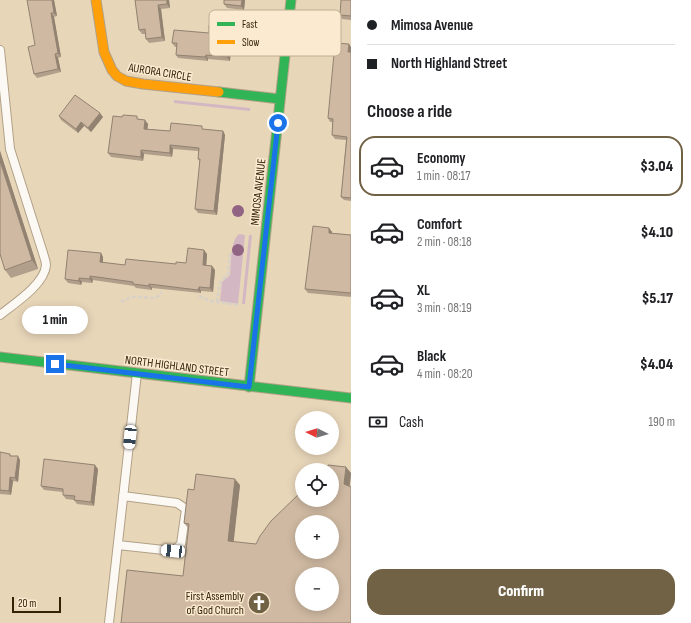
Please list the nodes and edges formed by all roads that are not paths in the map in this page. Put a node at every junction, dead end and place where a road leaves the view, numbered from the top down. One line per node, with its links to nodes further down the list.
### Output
1 (96, 0): 6 (street, AURORA CIRCLE)
2 (291, 0): 3 (street, MIMOSA AVENUE)
3 (290, 10)
4 (0, 50): 7 (lane)
5 (285, 56): 6 (street, MIMOSA AVENUE)
6 (280, 99): 10 (street, MIMOSA AVENUE)
7 (0, 315)
8 (0, 357): 9 (street, NORTH HIGHLAND STREET)
9 (137, 373): 10 (street, NORTH HIGHLAND STREET); 12 (lane)
10 (249, 387): 11 (street, NORTH HIGHLAND STREET)
11 (351, 398)
12 (123, 496): 13 (lane); 13 (lane)
13 (118, 545): 14 (lane)
14 (109, 623)

